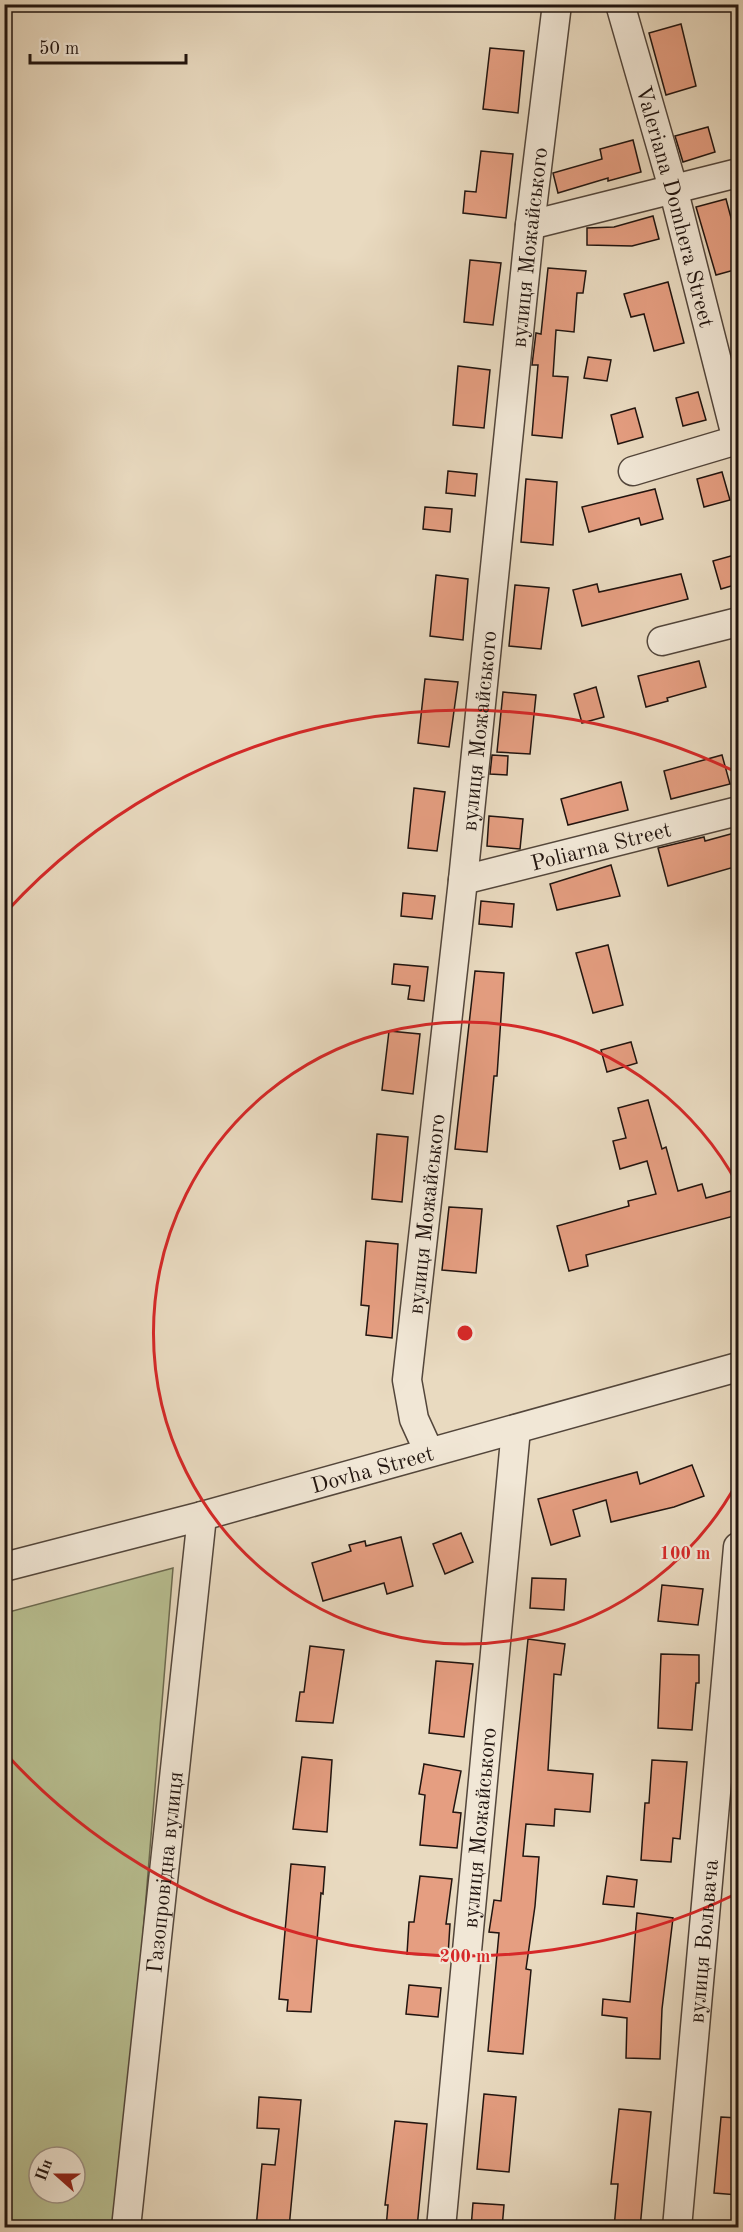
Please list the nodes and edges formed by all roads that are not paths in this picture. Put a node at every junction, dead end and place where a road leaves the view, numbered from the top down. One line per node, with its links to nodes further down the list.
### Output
1 (557, 4): 5 (street, вулиця Можайського)
2 (620, 4): 4 (street, Valeriana Domhera Street)
3 (738, 173): 4 (street)
4 (673, 188): 5 (street); 6 (street, Valeriana Domhera Street)
5 (530, 225): 11 (street, вулиця Можайського)
6 (738, 442): 7 (street)
7 (633, 471)
8 (738, 622): 9 (street)
9 (662, 641)
10 (738, 810): 11 (street, Poliarna Street)
11 (463, 880): 14 (street, вулиця Можайського)
12 (738, 1367): 13 (street, Dovha Street)
13 (516, 1429): 14 (street, Dovha Street); 19 (street, вулиця Можайського)
14 (429, 1452): 15 (street, Dovha Street)
15 (202, 1516): 17 (street, Dovha Street); 18 (street, Газопровідна вулиця)
16 (738, 1547): 20 (street, вулиця Вольвача)
17 (4, 1567)
18 (126, 2228)
19 (441, 2228)
20 (677, 2228)

